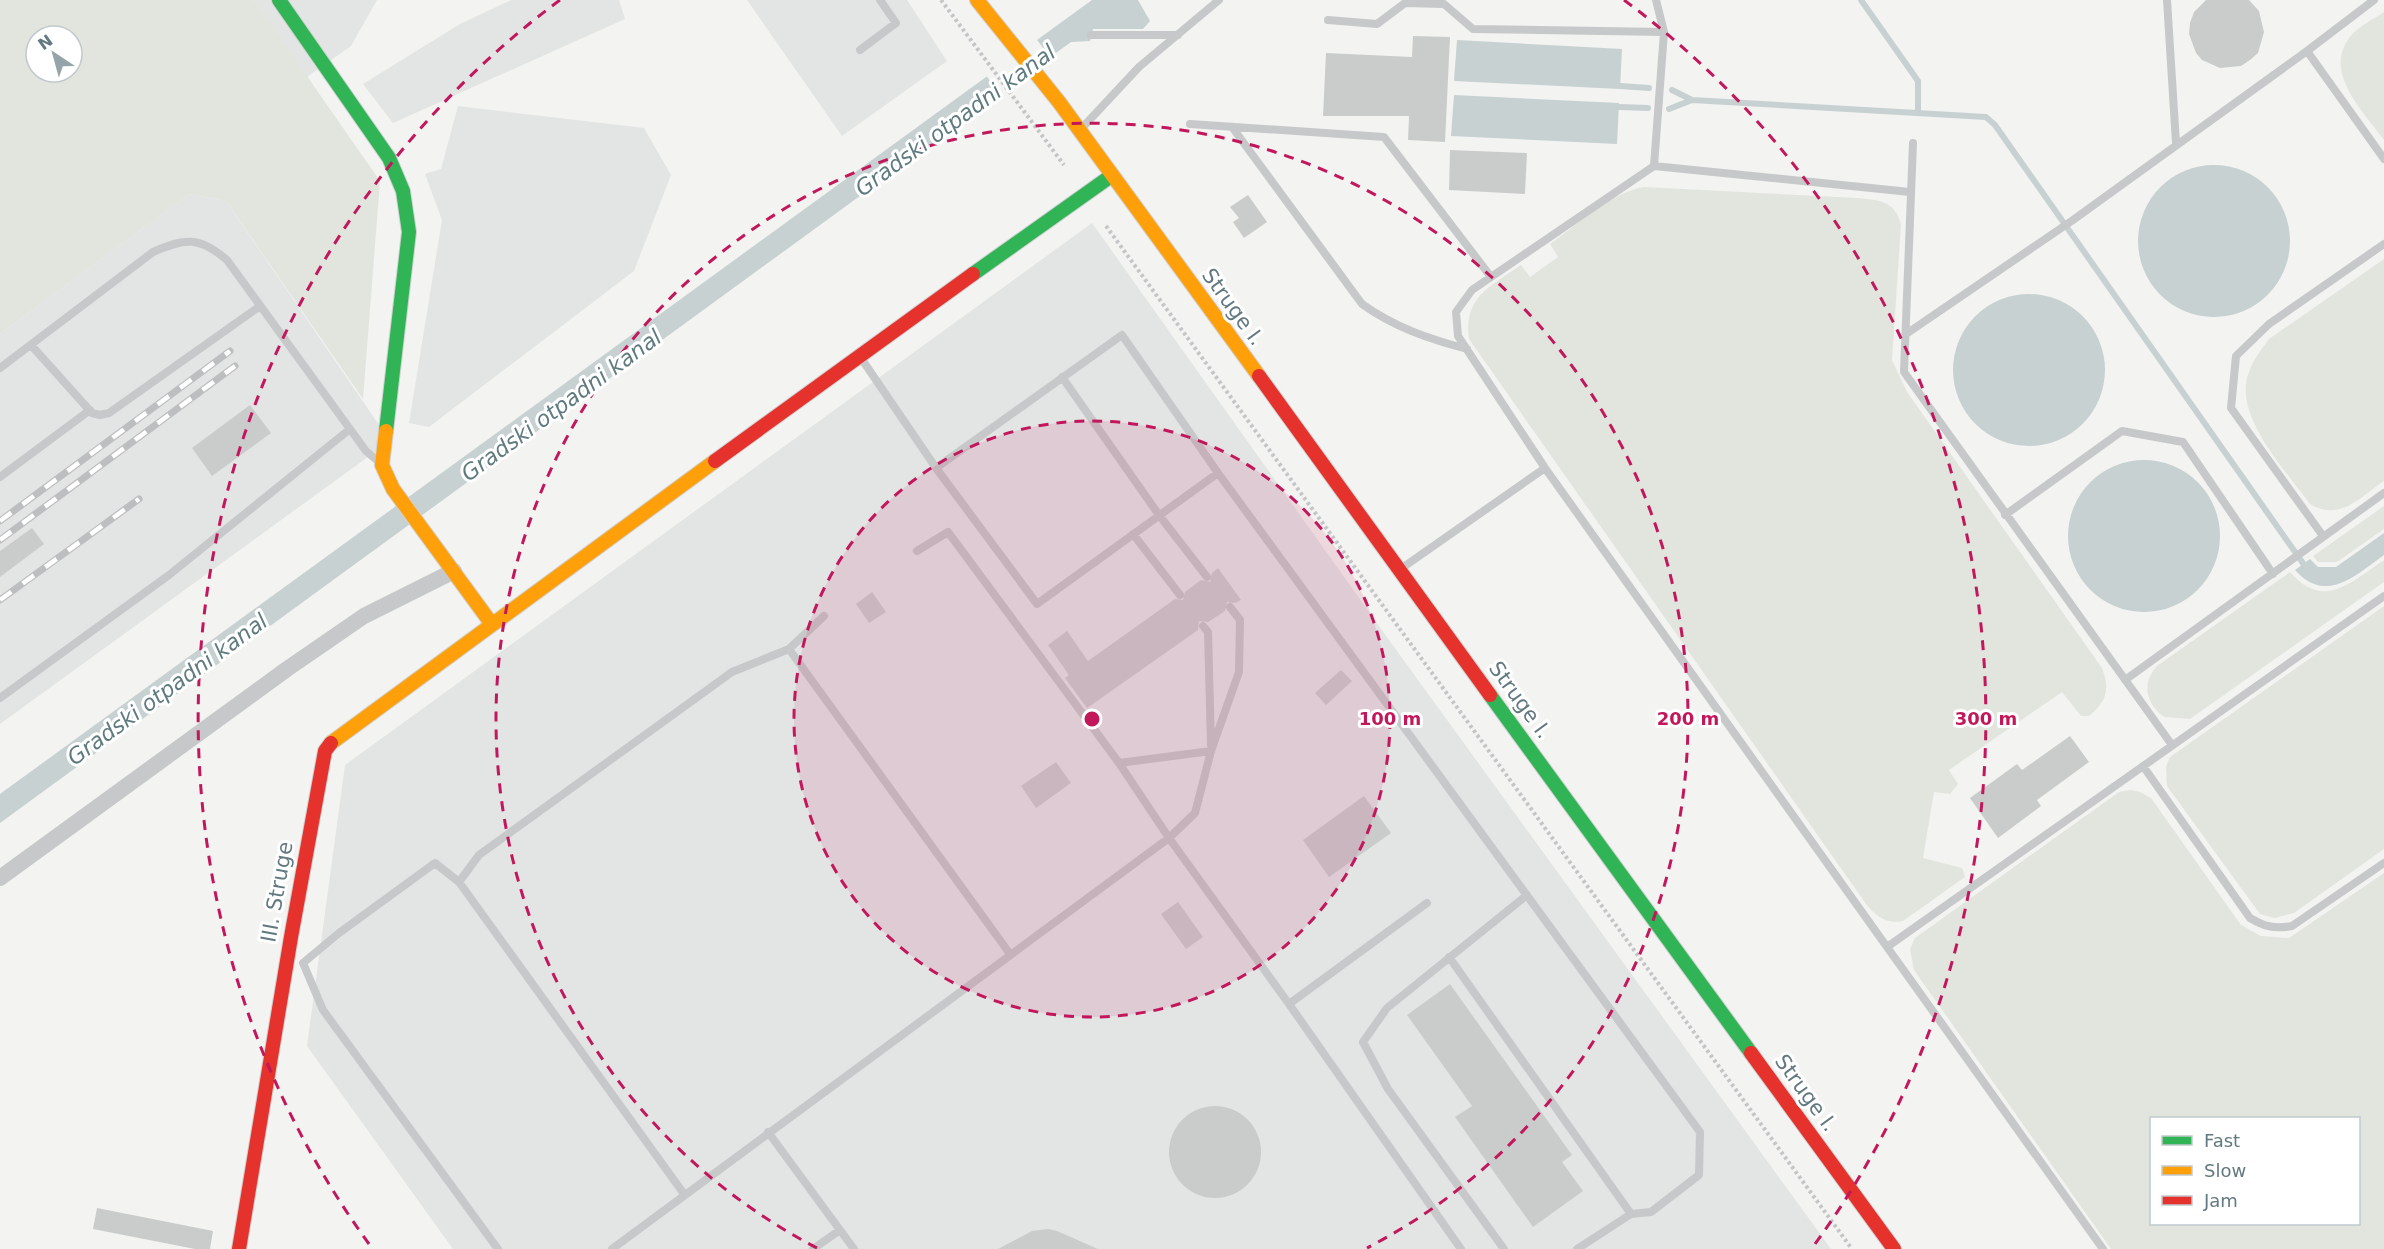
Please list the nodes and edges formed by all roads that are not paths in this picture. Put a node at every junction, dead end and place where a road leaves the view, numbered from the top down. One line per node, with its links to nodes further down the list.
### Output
1 (279, 0): 34 (street)
2 (880, 0): 12 (lane)
3 (977, 0): 16 (street, Struge I.)
4 (1219, 0): 10 (lane)
5 (1656, 0): 9 (lane)
6 (2167, 0): 18 (lane)
7 (2371, 1): 13 (lane)
8 (1329, 20): 9 (lane)
9 (1664, 33): 20 (lane)
10 (1178, 34): 11 (lane); 16 (lane)
11 (1091, 35)
12 (860, 50)
13 (2307, 51): 18 (lane); 19 (lane)
14 (1190, 124): 15 (lane)
15 (1232, 127): 24 (lane); 28 (lane)
16 (1080, 131): 21 (street, Struge I.)
17 (1912, 143): 22 (lane)
18 (2176, 143): 26 (lane)
19 (2384, 159)
20 (1654, 166): 22 (lane); 24 (lane)
21 (1111, 176): 29 (street, III. Struge); 45 (street, Struge I.)
22 (1910, 192): 26 (lane)
23 (2384, 244): 43 (lane)
24 (1491, 277): 28 (lane)
25 (260, 306): 27 (lane); 32 (lane); 33 (lane)
26 (1906, 334): 41 (lane)
27 (31, 345): 30 (lane); 32 (lane)
28 (1467, 349): 36 (lane)
29 (859, 356): 35 (lane); 53 (street, III. Struge)
30 (0, 368)
31 (1062, 377): 35 (lane); 37 (lane); 40 (lane)
32 (90, 410): 38 (lane)
33 (350, 429): 34 (lane); 57 (lane)
34 (382, 465): 46 (street)
35 (936, 468): 42 (lane)
36 (1545, 468): 45 (lane); 68 (lane)
37 (1218, 473): 40 (lane); 66 (lane)
38 (0, 477)
39 (2384, 493): 43 (lane)
40 (1159, 515): 42 (lane); 48 (lane)
41 (2005, 515): 47 (lane); 56 (lane)
42 (1132, 534): 49 (lane)
43 (2323, 536): 47 (lane)
44 (917, 551): 60 (lane)
45 (1400, 570): 84 (street, Struge I.)
46 (453, 571): 53 (street); 64 (street)
47 (2273, 574): 56 (lane)
48 (1207, 576)
49 (1180, 596)
50 (2384, 596): 58 (lane)
51 (1230, 607): 59 (lane)
52 (824, 616): 55 (lane)
53 (492, 623): 76 (street, III. Struge)
54 (1203, 626): 59 (lane)
55 (789, 649): 65 (lane); 69 (lane)
56 (2125, 680): 58 (lane)
57 (0, 698)
58 (2172, 745): 61 (lane)
59 (1211, 751): 60 (lane); 62 (lane)
60 (1119, 763): 62 (lane)
61 (2143, 766): 63 (lane); 68 (lane)
62 (1168, 838): 69 (lane); 71 (lane)
63 (2384, 863)
64 (0, 878)
65 (459, 882): 73 (lane); 77 (lane)
66 (1527, 895): 70 (lane); 74 (lane)
67 (1427, 903): 71 (lane)
68 (1887, 947): 85 (lane)
69 (1010, 954): 72 (lane)
70 (1449, 957): 74 (lane); 82 (lane)
71 (1289, 1004): 81 (lane)
72 (768, 1132): 73 (lane); 75 (lane)
73 (684, 1194): 78 (lane)
74 (1631, 1214): 83 (lane)
75 (840, 1230): 79 (lane); 80 (lane)
76 (239, 1249)
77 (498, 1249)
78 (612, 1249)
79 (813, 1249)
80 (854, 1249)
81 (1461, 1249)
82 (1503, 1249)
83 (1577, 1249)
84 (1894, 1249)
85 (2103, 1249)

